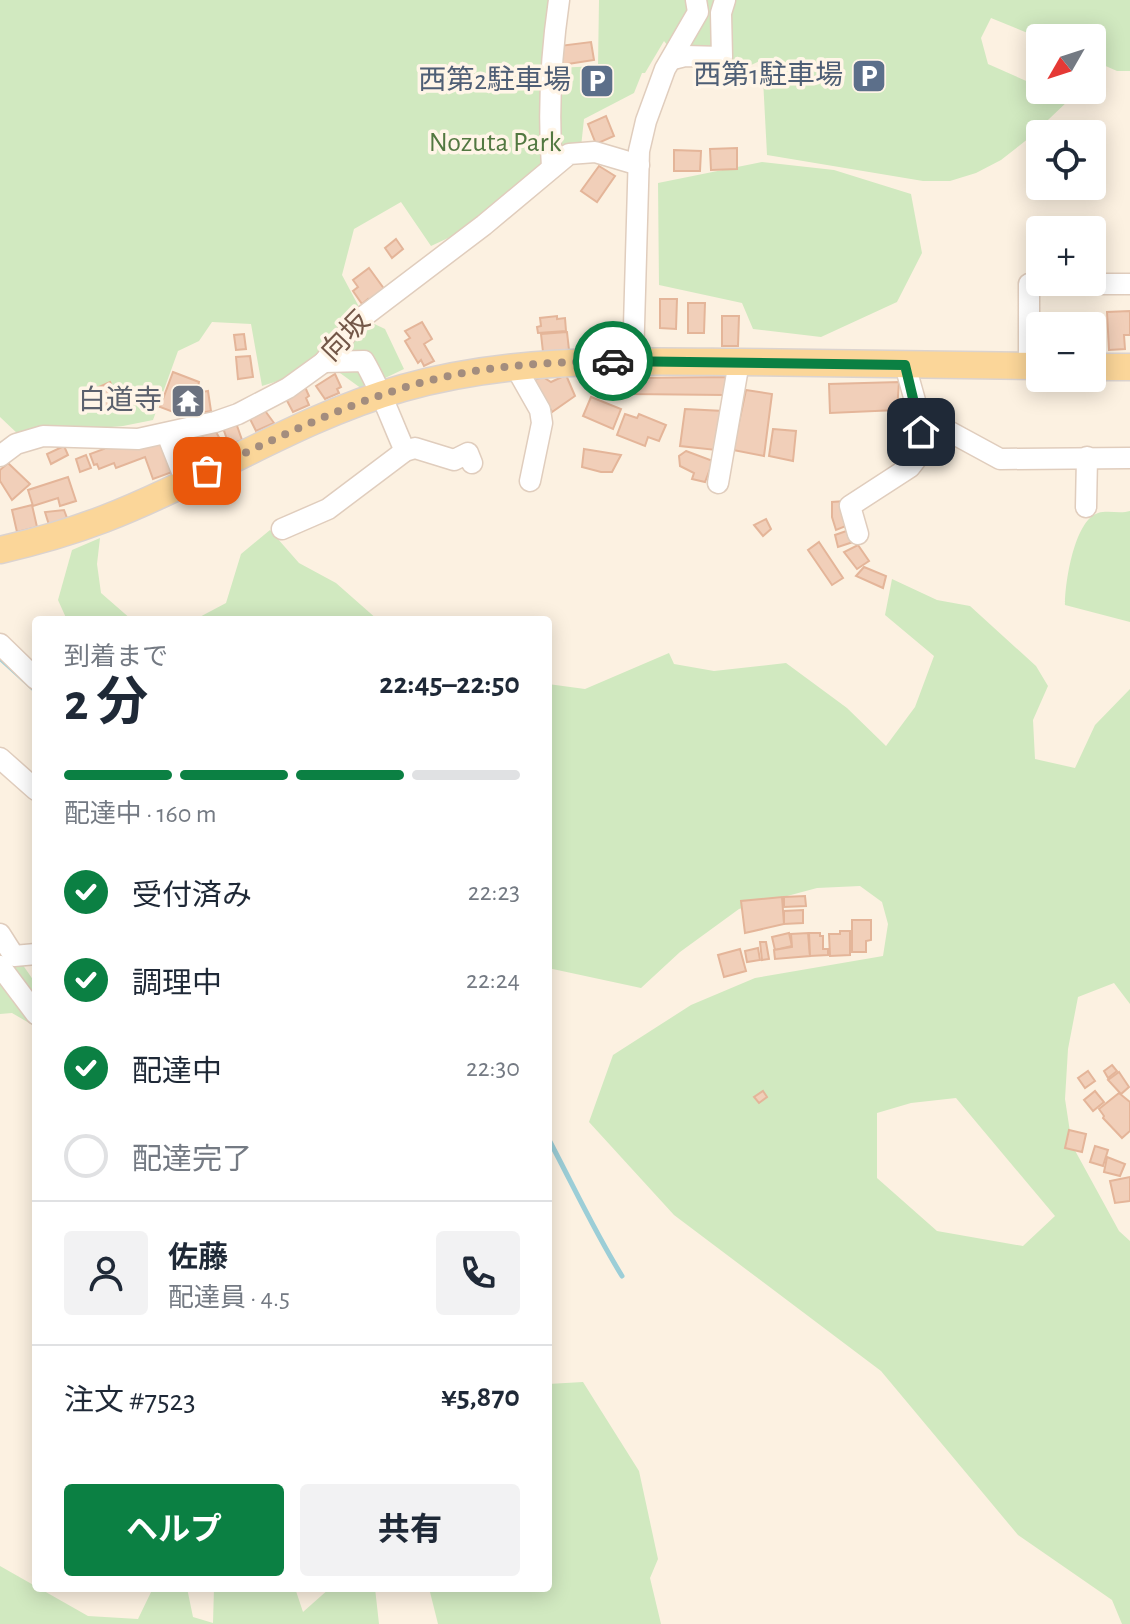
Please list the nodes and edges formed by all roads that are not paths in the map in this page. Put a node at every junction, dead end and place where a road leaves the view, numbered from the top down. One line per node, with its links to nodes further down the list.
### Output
1 (559, 0): 6 (street)
2 (696, 0): 4 (street)
3 (725, 0): 4 (street)
4 (673, 59): 5 (street)
5 (639, 165): 6 (street, 向坂); 9 (street)
6 (552, 167): 10 (street, 向坂)
7 (1106, 284): 8 (street)
8 (1130, 284)
9 (633, 361): 11 (main road); 13 (main road)
10 (324, 362): 17 (street); 19 (street, 向坂)
11 (739, 362): 12 (main road); 27 (street)
12 (905, 365): 14 (main road); 18 (street)
13 (515, 366): 17 (main road); 25 (street)
14 (1026, 366)
15 (1106, 367): 16 (main road)
16 (1130, 367)
17 (383, 394): 21 (street); 26 (main road)
18 (919, 415): 22 (street); 30 (street)
19 (167, 434): 20 (street, 向坂); 26 (street)
20 (8, 450)
21 (405, 451): 24 (street); 29 (street)
22 (1087, 457): 23 (street); 28 (street)
23 (1130, 458)
24 (472, 463)
25 (530, 481)
26 (186, 482): 31 (main road)
27 (718, 483)
28 (1086, 507)
29 (282, 529)
30 (858, 534)
31 (0, 550)
32 (0, 644): 33 (street)
33 (32, 675)
34 (0, 758): 35 (street)
35 (32, 786)
36 (0, 934): 37 (street)
37 (32, 954)
38 (0, 966): 39 (street)
39 (32, 1009)

